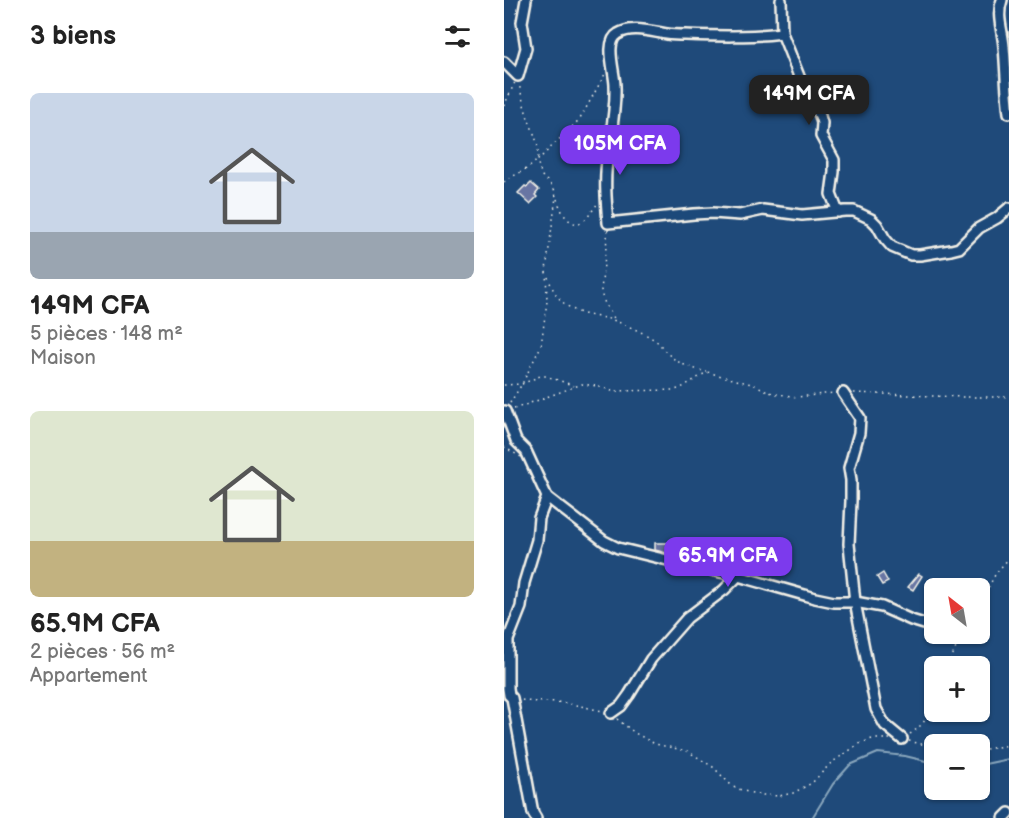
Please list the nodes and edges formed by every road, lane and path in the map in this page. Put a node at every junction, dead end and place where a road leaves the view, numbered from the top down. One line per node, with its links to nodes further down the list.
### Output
1 (526, 0): 7 (street)
2 (781, 0): 4 (street)
3 (1002, 0): 9 (street)
4 (782, 33): 15 (street); 16 (street)
5 (504, 62): 7 (street)
6 (606, 73): 10 (path)
7 (518, 76): 8 (path); 10 (path)
8 (504, 105)
9 (1009, 113)
10 (537, 161): 11 (path); 12 (path)
11 (504, 182)
12 (556, 197): 13 (path); 17 (path)
13 (598, 202)
14 (1009, 208): 15 (street)
15 (838, 212): 16 (street)
16 (608, 223): 18 (path)
17 (546, 270): 18 (path); 20 (path)
18 (615, 321): 19 (path)
19 (707, 372): 22 (path); 23 (path)
20 (522, 384): 21 (path); 22 (path); 26 (path)
21 (504, 385)
22 (575, 386): 25 (path)
23 (843, 393): 24 (path); 31 (street)
24 (1009, 397)
25 (519, 408)
26 (505, 411): 27 (street)
27 (548, 497): 29 (street); 33 (street)
28 (1009, 558): 30 (path)
29 (738, 576): 31 (street); 34 (street)
30 (990, 584)
31 (855, 603): 32 (street); 36 (street)
32 (924, 624)
33 (512, 698): 34 (path); 41 (street)
34 (611, 713): 36 (path)
35 (924, 722): 36 (path)
36 (902, 739): 37 (path)
37 (924, 744)
38 (1009, 745): 39 (path)
39 (990, 748)
40 (1009, 813): 42 (street)
41 (536, 818)
42 (1004, 818)

